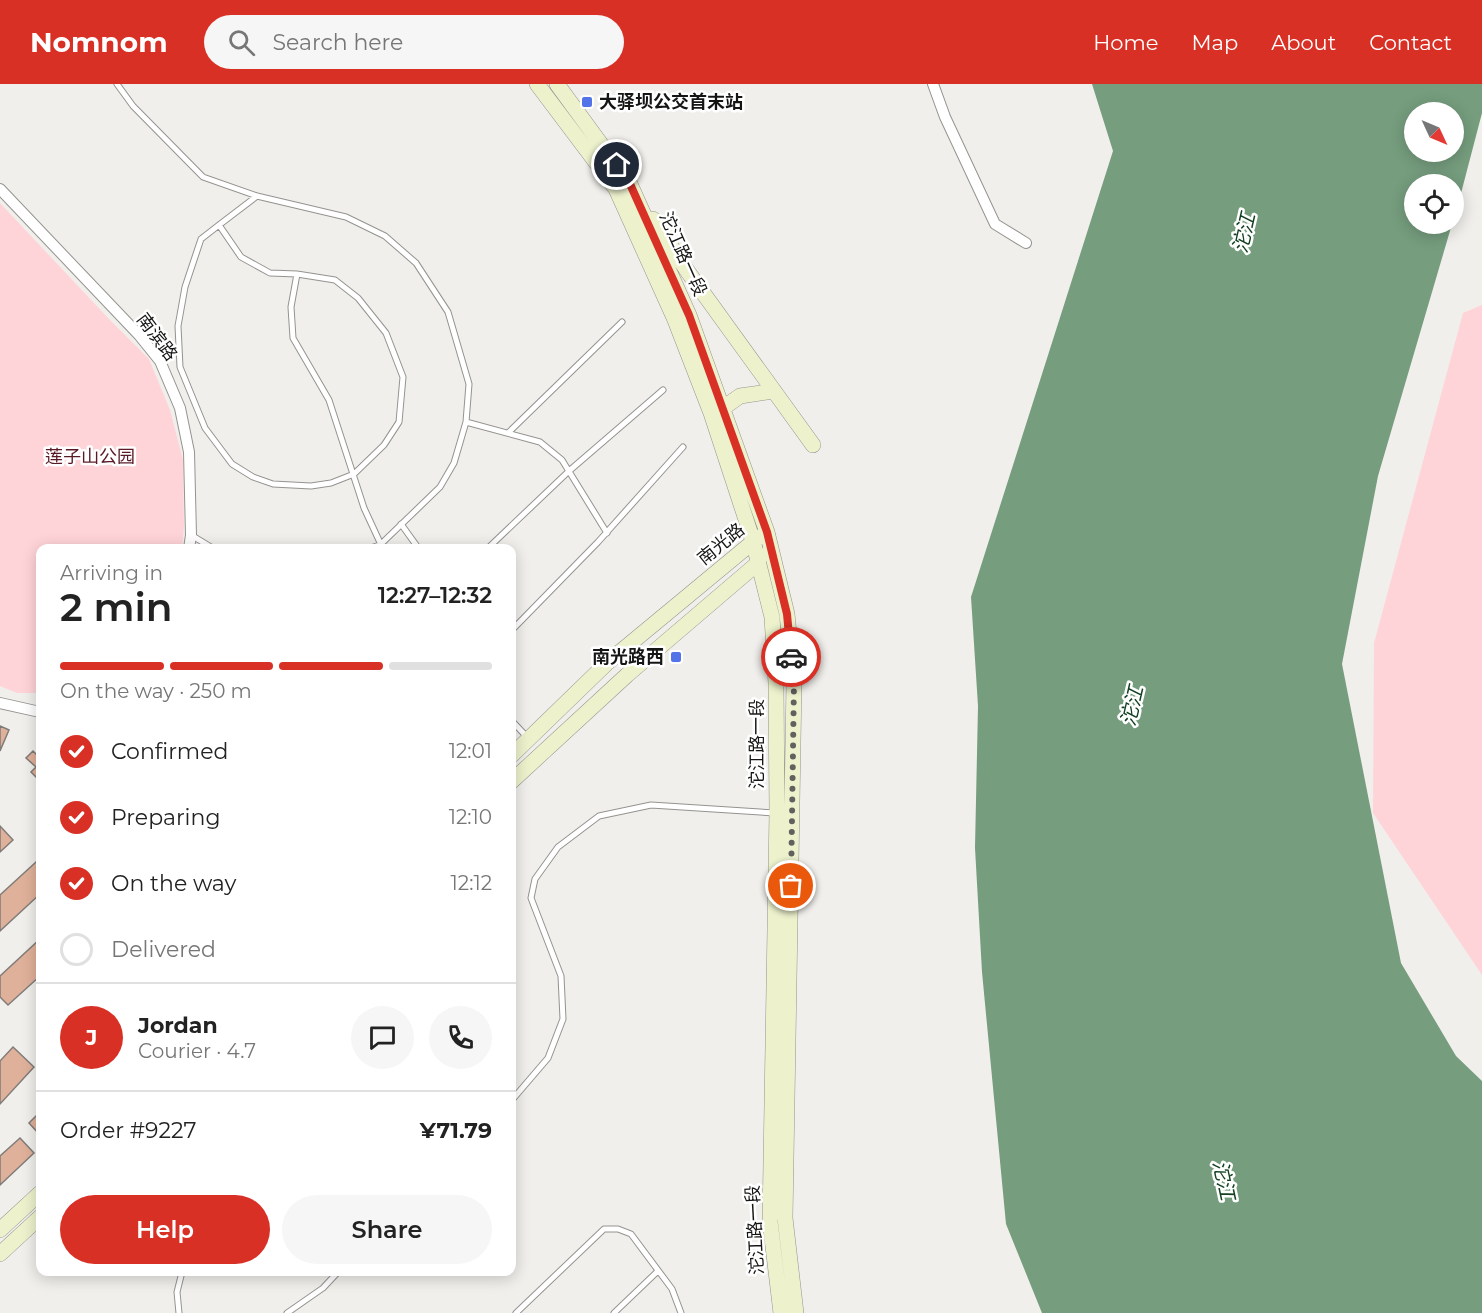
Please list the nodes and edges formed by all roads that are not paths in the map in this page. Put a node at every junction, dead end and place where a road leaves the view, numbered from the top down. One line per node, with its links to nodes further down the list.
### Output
1 (117, 84): 7 (lane)
2 (537, 84): 5 (street, 沱江路一段)
3 (557, 84): 5 (street, 沱江路一段)
4 (933, 84): 9 (street)
5 (623, 187): 13 (street); 14 (street, 沱江路一段); 25 (street, 沱江路一段)
6 (0, 189): 24 (street, 南滨路)
7 (257, 196): 8 (lane); 15 (lane)
8 (219, 225): 10 (lane); 20 (lane)
9 (1026, 243)
10 (297, 274): 20 (lane); 20 (lane)
11 (622, 322): 16 (lane)
12 (663, 390): 19 (lane)
13 (774, 391): 14 (street); 17 (street)
14 (723, 408): 22 (street, 沱江路一段)
15 (466, 422): 16 (lane); 21 (lane)
16 (508, 433): 19 (lane)
17 (813, 446)
18 (684, 447): 23 (lane)
19 (569, 471): 23 (lane); 31 (lane)
20 (354, 474): 28 (lane)
21 (401, 524): 29 (lane); 30 (lane)
22 (767, 532): 25 (street, 南光路); 32 (street, 南光路); 41 (street, 沱江路一段)
23 (607, 533): 33 (lane)
24 (191, 535): 26 (street, 南滨路); 27 (lane)
25 (753, 541): 32 (street, 沱江路一段); 37 (street, 南光路)
26 (190, 544)
27 (206, 544)
28 (380, 544)
29 (384, 544)
30 (415, 544)
31 (492, 544)
32 (758, 563): 39 (street); 40 (street, 沱江路一段)
33 (516, 626)
34 (0, 703): 35 (street)
35 (36, 711)
36 (516, 725): 37 (lane)
37 (529, 738): 38 (street, 南光路)
38 (516, 751)
39 (516, 777)
40 (777, 813): 41 (lane); 42 (lane); 55 (street, 沱江路一段)
41 (793, 817): 56 (street, 沱江路一段)
42 (516, 1095)
43 (36, 1197): 45 (street)
44 (36, 1221): 46 (street)
45 (0, 1230)
46 (0, 1254)
47 (658, 1271): 52 (lane); 53 (lane); 54 (lane)
48 (181, 1276): 50 (lane)
49 (334, 1276): 51 (lane)
50 (179, 1313)
51 (287, 1313)
52 (516, 1313)
53 (614, 1313)
54 (681, 1313)
55 (781, 1313)
56 (796, 1313)

